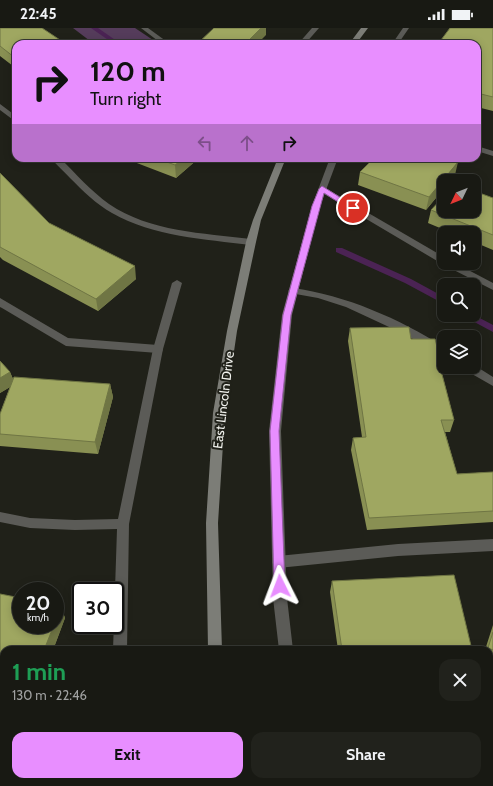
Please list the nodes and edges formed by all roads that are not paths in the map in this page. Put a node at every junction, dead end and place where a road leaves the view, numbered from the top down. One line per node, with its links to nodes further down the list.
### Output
1 (146, 28): 5 (street)
2 (316, 28): 6 (street)
3 (364, 28): 7 (main road)
4 (406, 28): 8 (street)
5 (162, 40)
6 (305, 40)
7 (355, 40)
8 (398, 40)
9 (0, 106): 10 (street)
10 (12, 116)
11 (481, 150): 12 (street)
12 (493, 154)
13 (59, 162): 17 (street)
14 (280, 162): 17 (main road, East Lincoln Drive)
15 (332, 162): 16 (street)
16 (322, 189): 18 (street); 22 (street)
17 (251, 242): 33 (main road, East Lincoln Drive)
18 (437, 257)
19 (461, 270): 21 (street)
20 (177, 283): 24 (street)
21 (493, 287)
22 (293, 292): 25 (street); 31 (street)
23 (0, 301): 24 (street)
24 (158, 348): 29 (street)
25 (437, 348)
26 (480, 374): 27 (street)
27 (493, 382)
28 (0, 517): 29 (street)
29 (123, 524): 32 (street)
30 (493, 545): 31 (street)
31 (278, 562): 34 (street)
32 (120, 646)
33 (214, 646)
34 (286, 646)

